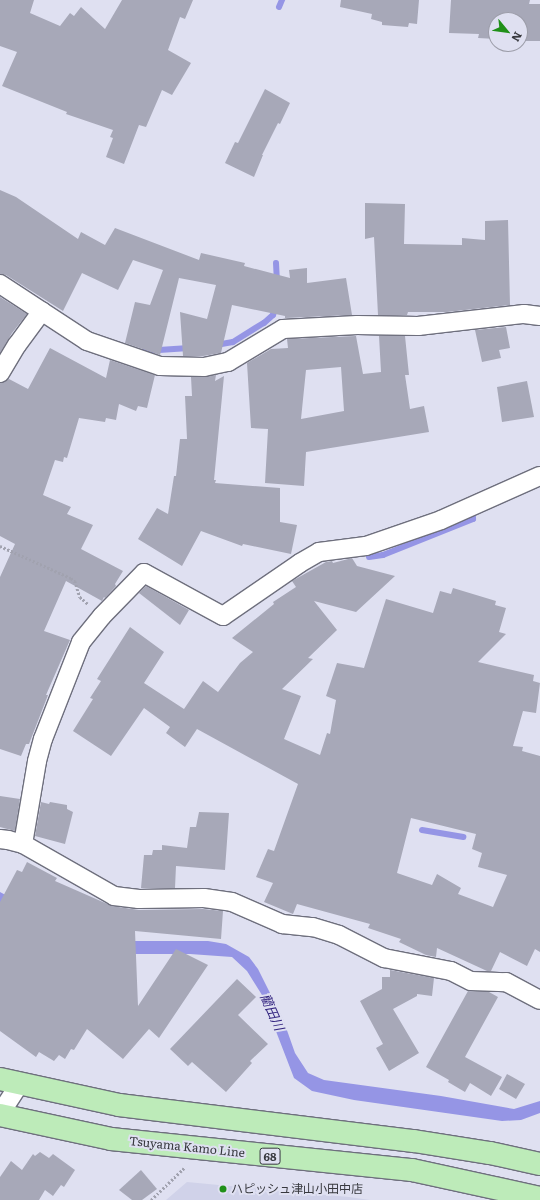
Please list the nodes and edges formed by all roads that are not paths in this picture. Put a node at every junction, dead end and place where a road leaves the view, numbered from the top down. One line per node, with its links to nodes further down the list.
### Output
1 (0, 284): 2 (street)
2 (42, 311): 3 (street); 4 (street)
3 (540, 316)
4 (0, 373)
5 (540, 476): 7 (street)
6 (0, 839): 7 (street)
7 (23, 844): 8 (street)
8 (540, 1000)
9 (9, 1082): 10 (street); 11 (main road)
10 (0, 1115): 12 (main road, Tsuyama Kamo Line / 68)
11 (540, 1164)
12 (540, 1198)

